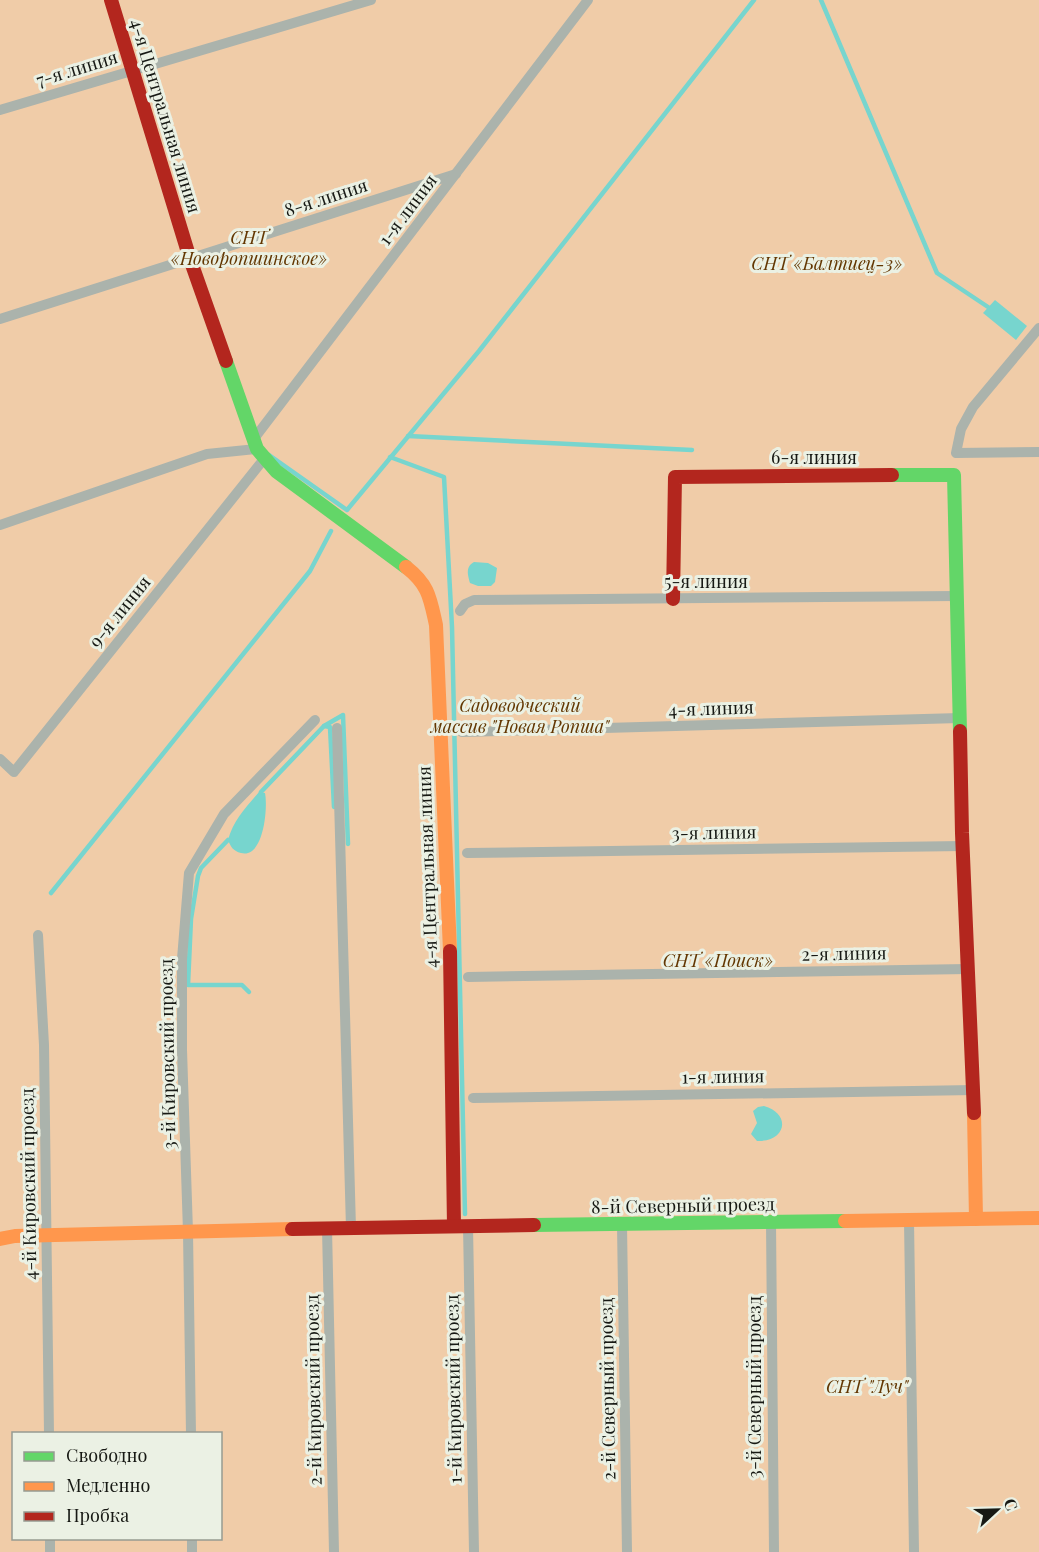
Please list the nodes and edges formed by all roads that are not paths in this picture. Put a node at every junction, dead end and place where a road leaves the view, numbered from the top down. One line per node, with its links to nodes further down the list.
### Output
1 (111, 0): 4 (street, 4-я Центральная линия)
2 (371, 0): 4 (street, 7-я линия)
3 (588, 0): 6 (street, 1-я линия)
4 (133, 69): 5 (street, 7-я линия); 7 (street, 4-я Центральная линия)
5 (0, 110)
6 (456, 174): 7 (street, 8-я линия); 10 (street, 1-я линия)
7 (190, 259): 8 (street, 8-я линия); 10 (street, 4-я Центральная линия)
8 (0, 319)
9 (1039, 328): 11 (street)
10 (258, 449): 12 (street); 20 (street, 9-я линия); 33 (street, 4-я Центральная линия)
11 (1039, 452)
12 (0, 525)
13 (957, 596): 14 (street, 5-я линия); 14 (street, 6-я линия); 16 (street)
14 (673, 599): 15 (street, 5-я линия)
15 (460, 611)
16 (960, 718): 19 (street, 4-я линия); 21 (street)
17 (315, 720): 36 (street, 3-й Кировский проезд)
18 (337, 728): 35 (street)
19 (462, 732)
20 (0, 759)
21 (963, 846): 22 (street, 3-я линия); 24 (street)
22 (467, 853)
23 (38, 935): 37 (street, 4-й Кировский проезд)
24 (968, 969): 25 (street, 2-я линия); 26 (street)
25 (468, 977)
26 (974, 1090): 27 (street, 1-я линия); 29 (street)
27 (473, 1098)
28 (1039, 1218): 29 (street, 8-й Северный проезд)
29 (976, 1219): 30 (street, 8-й Северный проезд)
30 (909, 1221): 31 (street, 8-й Северный проезд); 45 (street)
31 (771, 1222): 32 (street, 8-й Северный проезд); 44 (street, 3-й Северный проезд)
32 (622, 1225): 33 (street, 8-й Северный проезд); 43 (street, 2-й Северный проезд)
33 (461, 1226): 35 (street, 8-й Северный проезд); 42 (street, 1-й Кировский проезд)
34 (327, 1228): 35 (street, 8-й Северный проезд); 36 (street, 8-й Северный проезд); 41 (street, 2-й Кировский проезд)
35 (351, 1228)
36 (188, 1232): 37 (street, 8-й Северный проезд); 40 (street, 3-й Кировский проезд)
37 (46, 1235): 38 (street, 8-й Северный проезд); 39 (street, 4-й Кировский проезд)
38 (0, 1239)
39 (49, 1432)
40 (191, 1432)
41 (334, 1552)
42 (474, 1552)
43 (627, 1552)
44 (774, 1552)
45 (914, 1552)

